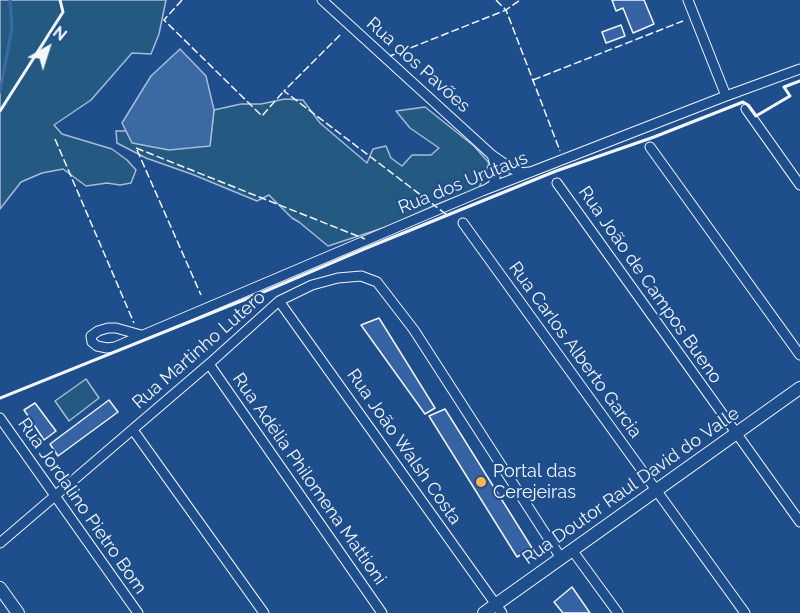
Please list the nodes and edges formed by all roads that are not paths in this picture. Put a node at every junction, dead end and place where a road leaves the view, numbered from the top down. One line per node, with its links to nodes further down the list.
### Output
1 (322, 0): 4 (street, Rua dos Pavões)
2 (331, 0): 4 (street)
3 (688, 0): 6 (street)
4 (335, 13): 9 (street, Rua dos Pavões)
5 (800, 69): 6 (street, Rua dos Urutaus)
6 (726, 96): 10 (street, Rua dos Urutaus)
7 (746, 109): 12 (street)
8 (650, 147): 17 (street)
9 (492, 155): 10 (street, Rua dos Pavões); 13 (street)
10 (538, 171): 13 (street, Rua dos Urutaus)
11 (557, 183): 22 (street, Rua João de Campos Bueno)
12 (800, 185)
13 (482, 192): 16 (street, Rua dos Urutaus)
14 (463, 223): 23 (street, Rua Carlos Alberto Garcia)
15 (279, 301): 18 (street, Rua Martinho Lutero); 28 (street, Rua Martinho Lutero); 30 (street, Rua João Walsh Costa)
16 (141, 335)
17 (800, 356)
18 (209, 364): 21 (street, Rua Martinho Lutero); 34 (street, Rua Adélia Philomena Mattioni)
19 (800, 388): 22 (street, Rua Doutor Raul David do Valle)
20 (0, 418): 24 (street, Rua Jordalino Pietro Bom)
21 (133, 430): 24 (street, Rua Martinho Lutero); 33 (street)
22 (735, 434): 23 (street, Rua Doutor Raul David do Valle); 25 (street, Rua João de Campos Bueno)
23 (656, 490): 27 (street, Rua Doutor Raul David do Valle); 37 (street, Rua Carlos Alberto Garcia)
24 (54, 495): 26 (street, Rua Martinho Lutero); 32 (street, Rua Jordalino Pietro Bom)
25 (800, 522)
26 (0, 543)
27 (572, 550): 28 (street, Rua Doutor Raul David do Valle); 36 (street)
28 (561, 558): 30 (street, Rua Doutor Raul David do Valle)
29 (0, 588): 31 (street)
30 (499, 609): 35 (street, Rua Doutor Raul David do Valle)
31 (18, 613)
32 (138, 613)
33 (264, 613)
34 (382, 613)
35 (484, 613)
36 (618, 613)
37 (744, 613)

